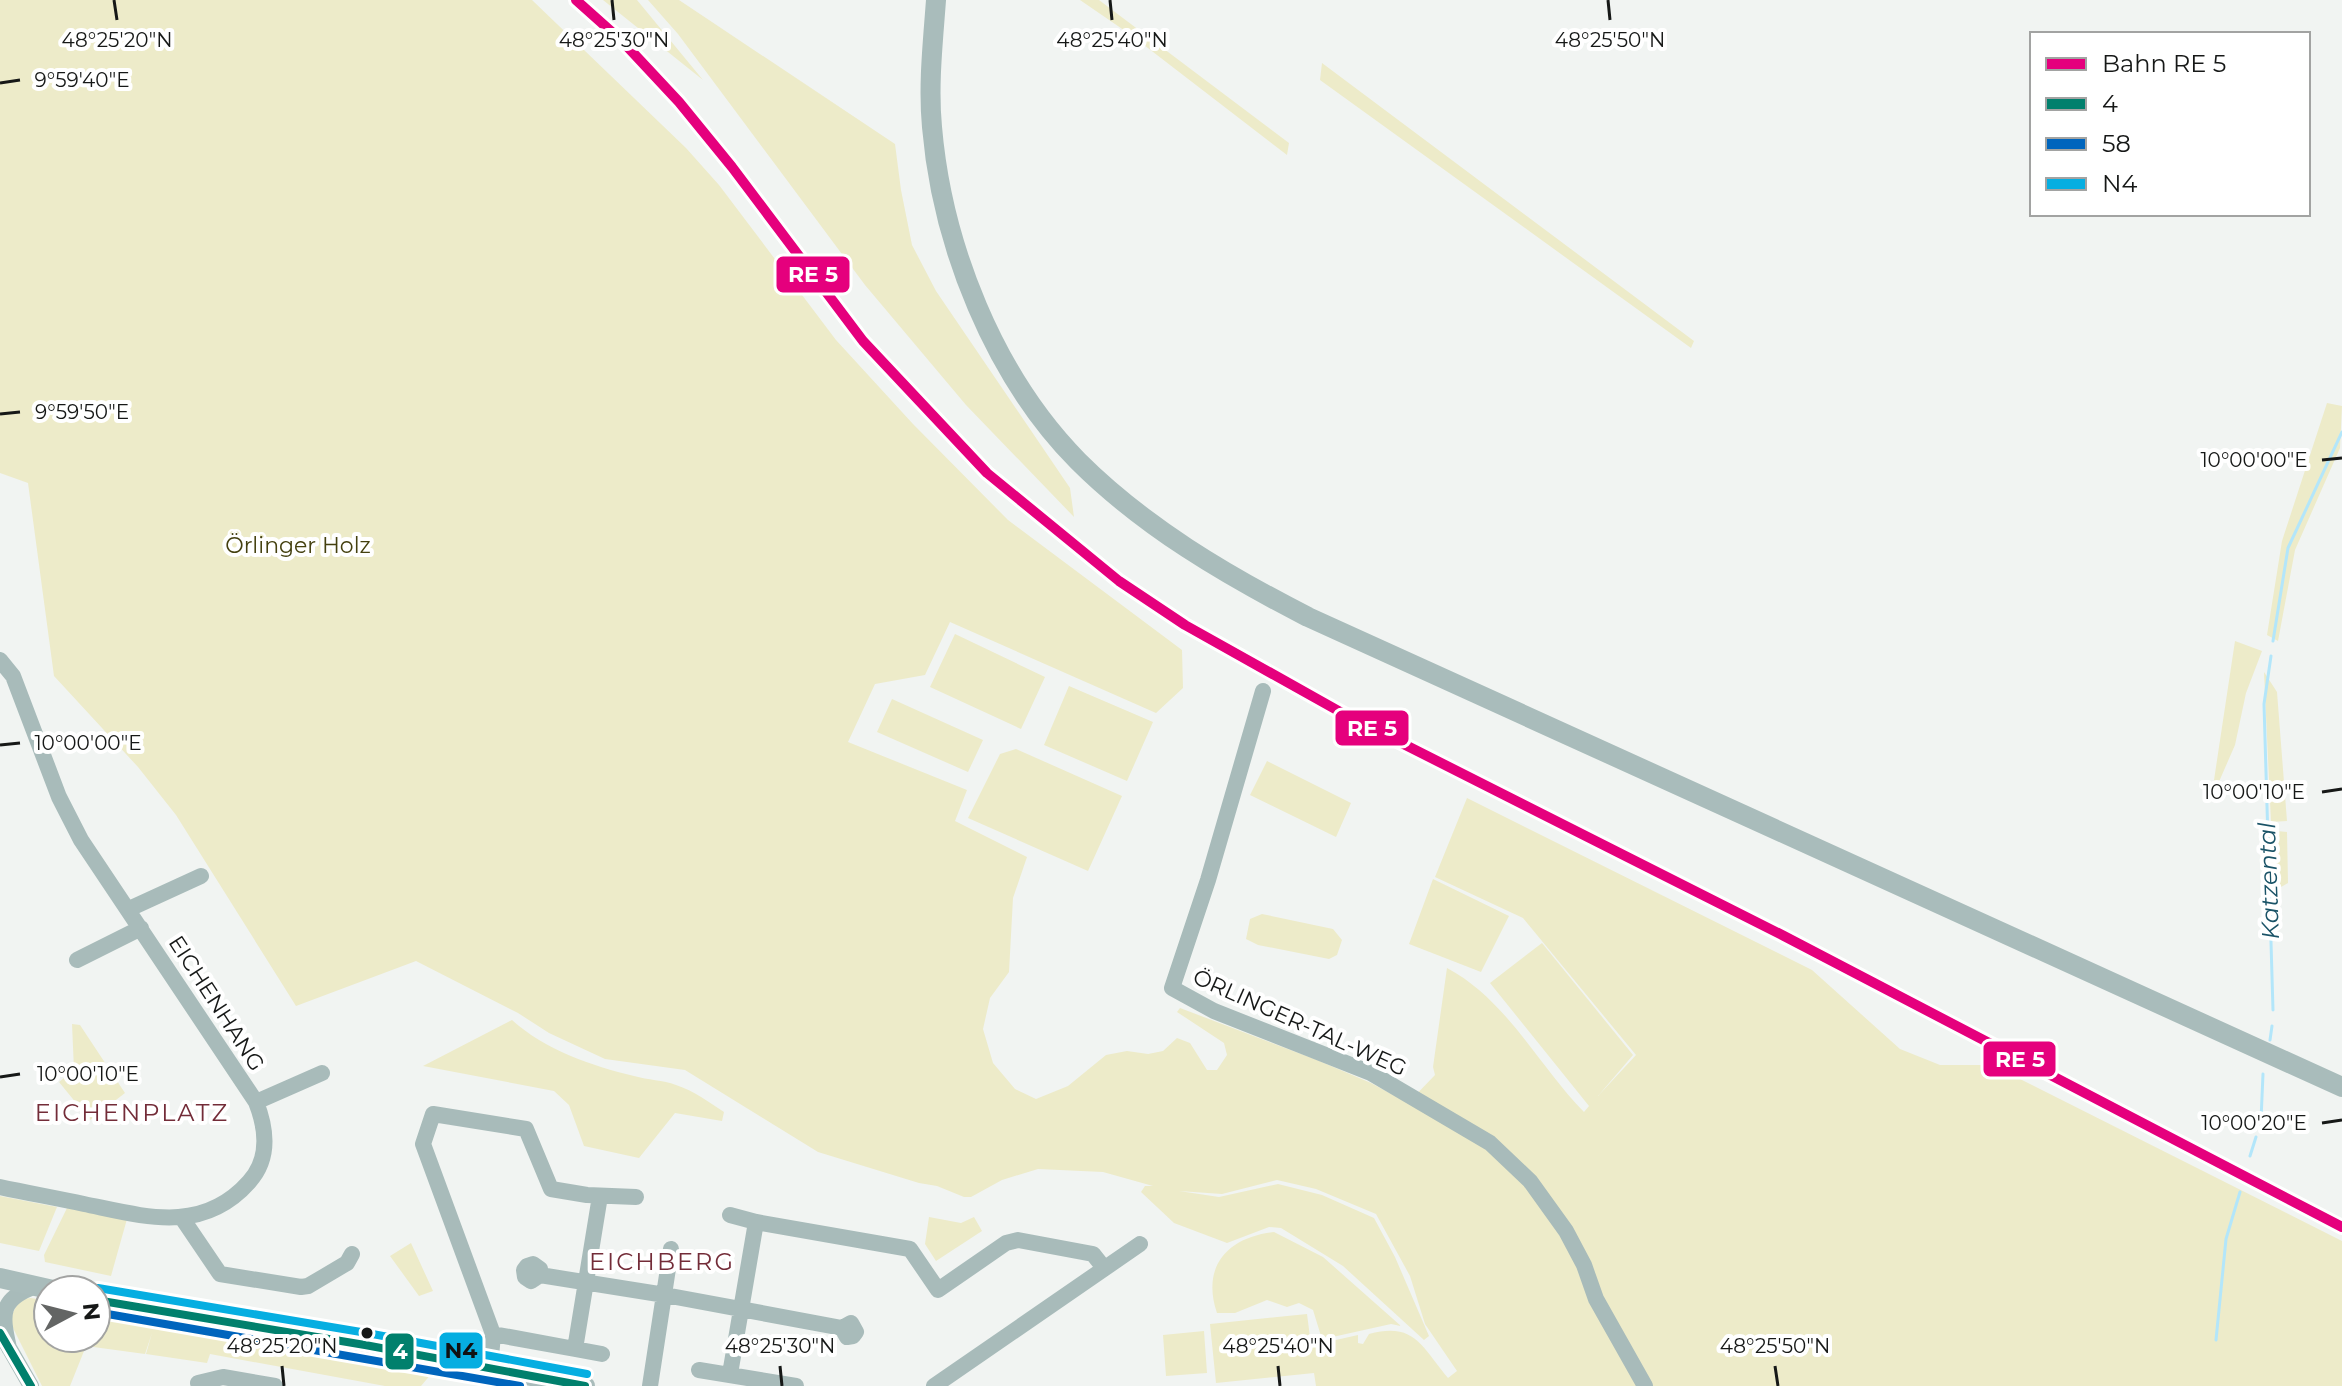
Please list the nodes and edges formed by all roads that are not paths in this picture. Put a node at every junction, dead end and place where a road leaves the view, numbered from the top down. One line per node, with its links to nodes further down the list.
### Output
1 (936, 0): 9 (main road)
2 (0, 660): 5 (street, EICHENHANG)
3 (1263, 691): 44 (street, ÖRLINGER-TAL-WEG)
4 (201, 876): 5 (street)
5 (129, 909): 6 (street, EICHENHANG)
6 (141, 928): 7 (street, EICHENHANG); 10 (street, EICHENHANG)
7 (77, 960)
8 (322, 1073): 10 (street, EICHENHANG)
9 (2342, 1087)
10 (256, 1102): 15 (street, EICHENHANG)
11 (0, 1187): 15 (street, EICHENHANG)
12 (600, 1196): 13 (street); 24 (street); 30 (street)
13 (636, 1197)
14 (730, 1215): 16 (street)
15 (182, 1218): 19 (street)
16 (756, 1222): 20 (street); 28 (street)
17 (1140, 1244): 20 (street)
18 (671, 1249): 26 (street)
19 (352, 1254)
20 (1104, 1268): 43 (street)
21 (540, 1275): 24 (street)
22 (0, 1278): 23 (main road)
23 (32, 1285)
24 (585, 1289): 26 (street); 32 (street)
25 (32, 1291): 31 (street)
26 (665, 1295): 28 (street); 41 (street)
27 (112, 1303): 34 (main road)
28 (740, 1309): 29 (street); 36 (street)
29 (842, 1328)
30 (493, 1334): 32 (street); 34 (street)
31 (4, 1341): 38 (street)
32 (575, 1349): 33 (street)
33 (602, 1354)
34 (490, 1369): 40 (main road)
35 (699, 1370): 36 (street)
36 (730, 1374): 42 (street)
37 (198, 1383): 39 (street)
38 (31, 1386)
39 (275, 1386)
40 (585, 1386)
41 (650, 1386)
42 (796, 1386)
43 (934, 1386)
44 (1645, 1386)

